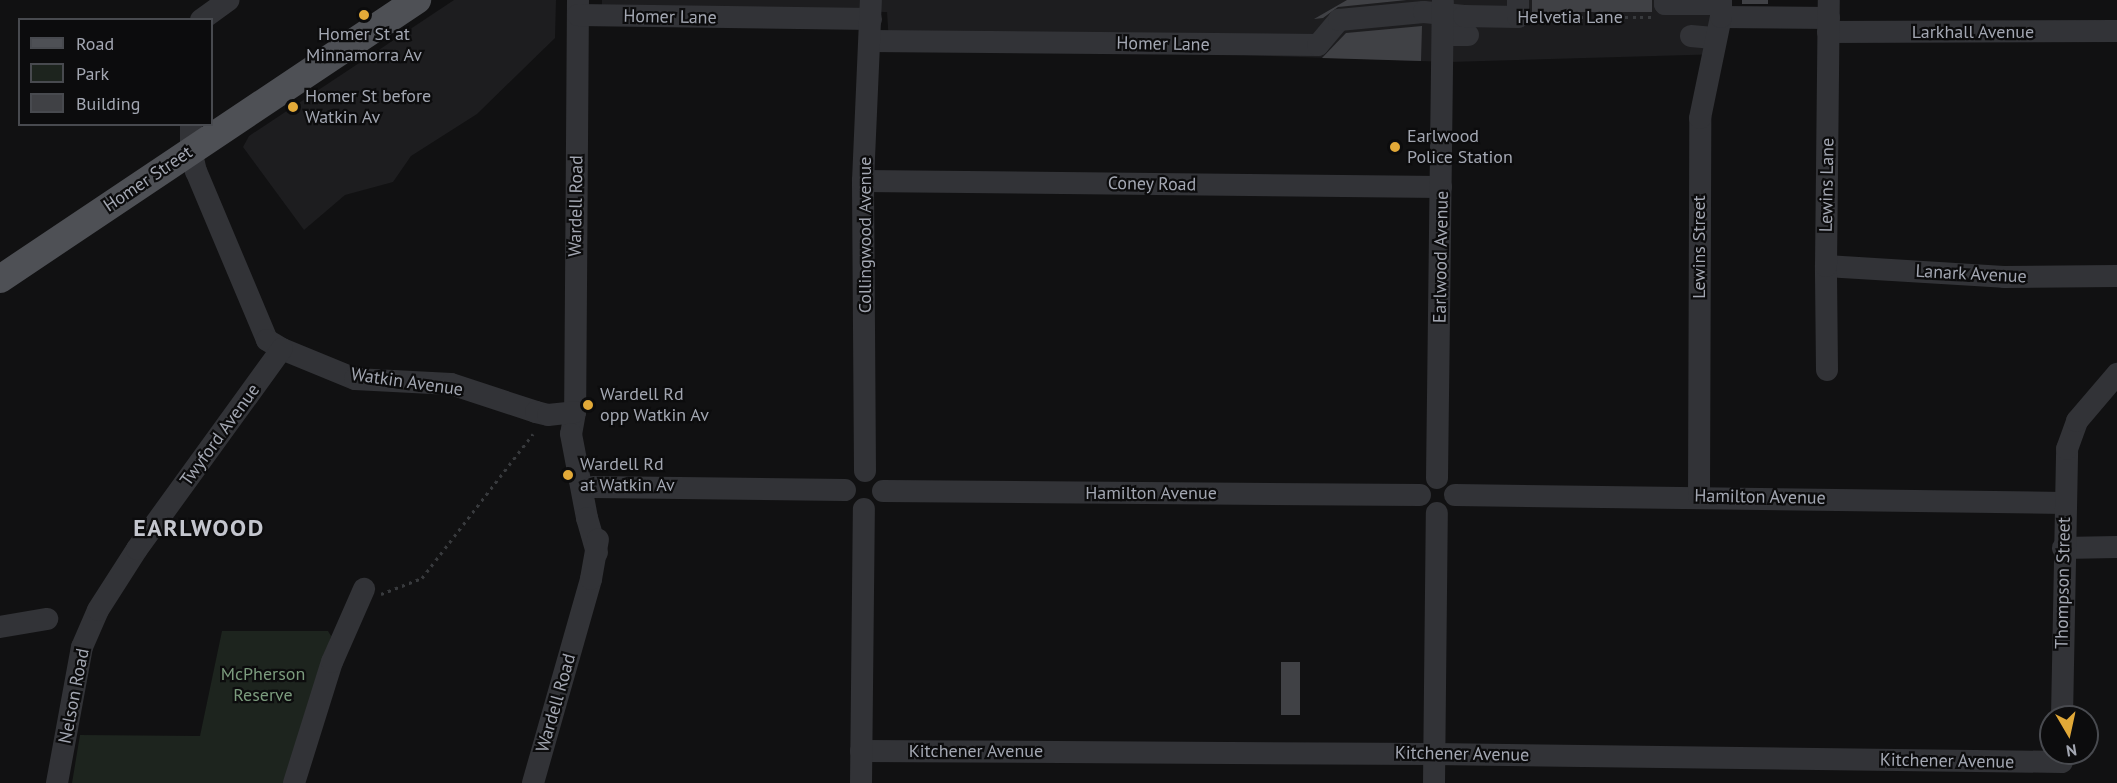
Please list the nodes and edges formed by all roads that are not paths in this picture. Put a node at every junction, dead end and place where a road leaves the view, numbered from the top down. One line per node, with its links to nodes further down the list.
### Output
1 (194, 0): 11 (street)
2 (229, 0): 12 (street)
3 (417, 0): 4 (main road, Homer Street)
4 (393, 8): 17 (main road, Homer Street)
5 (578, 8): 13 (street, Homer Lane); 28 (street, Wardell Road)
6 (1518, 8): 9 (street, Helvetia Lane)
7 (1663, 8): 8 (street)
8 (1720, 15): 10 (street, Larkhall Avenue); 16 (street); 36 (street, Lewins Street)
9 (1444, 17): 13 (street, Homer Lane); 15 (street); 21 (street, Earlwood Avenue)
10 (1829, 17): 14 (street, Larkhall Avenue); 22 (street, Lewins Lane)
11 (194, 18)
12 (204, 18)
13 (871, 20): 20 (street, Collingwood Avenue)
14 (2117, 31)
15 (1468, 35)
16 (1691, 36)
17 (213, 123)
18 (208, 126): 19 (main road, Homer Street)
19 (191, 137): 24 (main road, Homer Street); 25 (street, Watkin Avenue)
20 (863, 181): 21 (street, Coney Road); 29 (street, Collingwood Avenue)
21 (1442, 188): 30 (street, Earlwood Avenue)
22 (1826, 266): 23 (street, Lanark Avenue); 26 (street, Lewins Lane)
23 (2117, 276)
24 (0, 279)
25 (282, 349): 28 (street, Watkin Avenue); 44 (street, Twyford Avenue)
26 (1827, 370)
27 (2114, 383): 37 (street, Thompson Street)
28 (575, 412): 31 (street, Wardell Road); 42 (street, Wardell Road)
29 (865, 471): 32 (street); 33 (street)
30 (1437, 477): 34 (street); 35 (street)
31 (593, 487): 32 (street); 42 (street, Wardell Road)
32 (845, 490): 38 (street)
33 (883, 491): 34 (street, Hamilton Avenue); 38 (street)
34 (1420, 495): 39 (street)
35 (1455, 495): 36 (street, Hamilton Avenue); 39 (street)
36 (1699, 496): 37 (street, Hamilton Avenue)
37 (2064, 503): 41 (street, Thompson Street)
38 (864, 509): 48 (street)
39 (1437, 513): 49 (street)
40 (2117, 547): 41 (street)
41 (2063, 548): 47 (street, Thompson Street)
42 (597, 554): 53 (street, Wardell Road)
43 (371, 592): 52 (street)
44 (98, 610): 51 (street, Nelson Road)
45 (46, 619): 46 (street)
46 (0, 627)
47 (2062, 705)
48 (861, 751): 49 (street, Kitchener Avenue); 54 (street)
49 (1434, 754): 50 (street, Kitchener Avenue); 55 (street)
50 (2062, 766)
51 (57, 783)
52 (294, 783)
53 (533, 783)
54 (861, 783)
55 (1434, 783)

